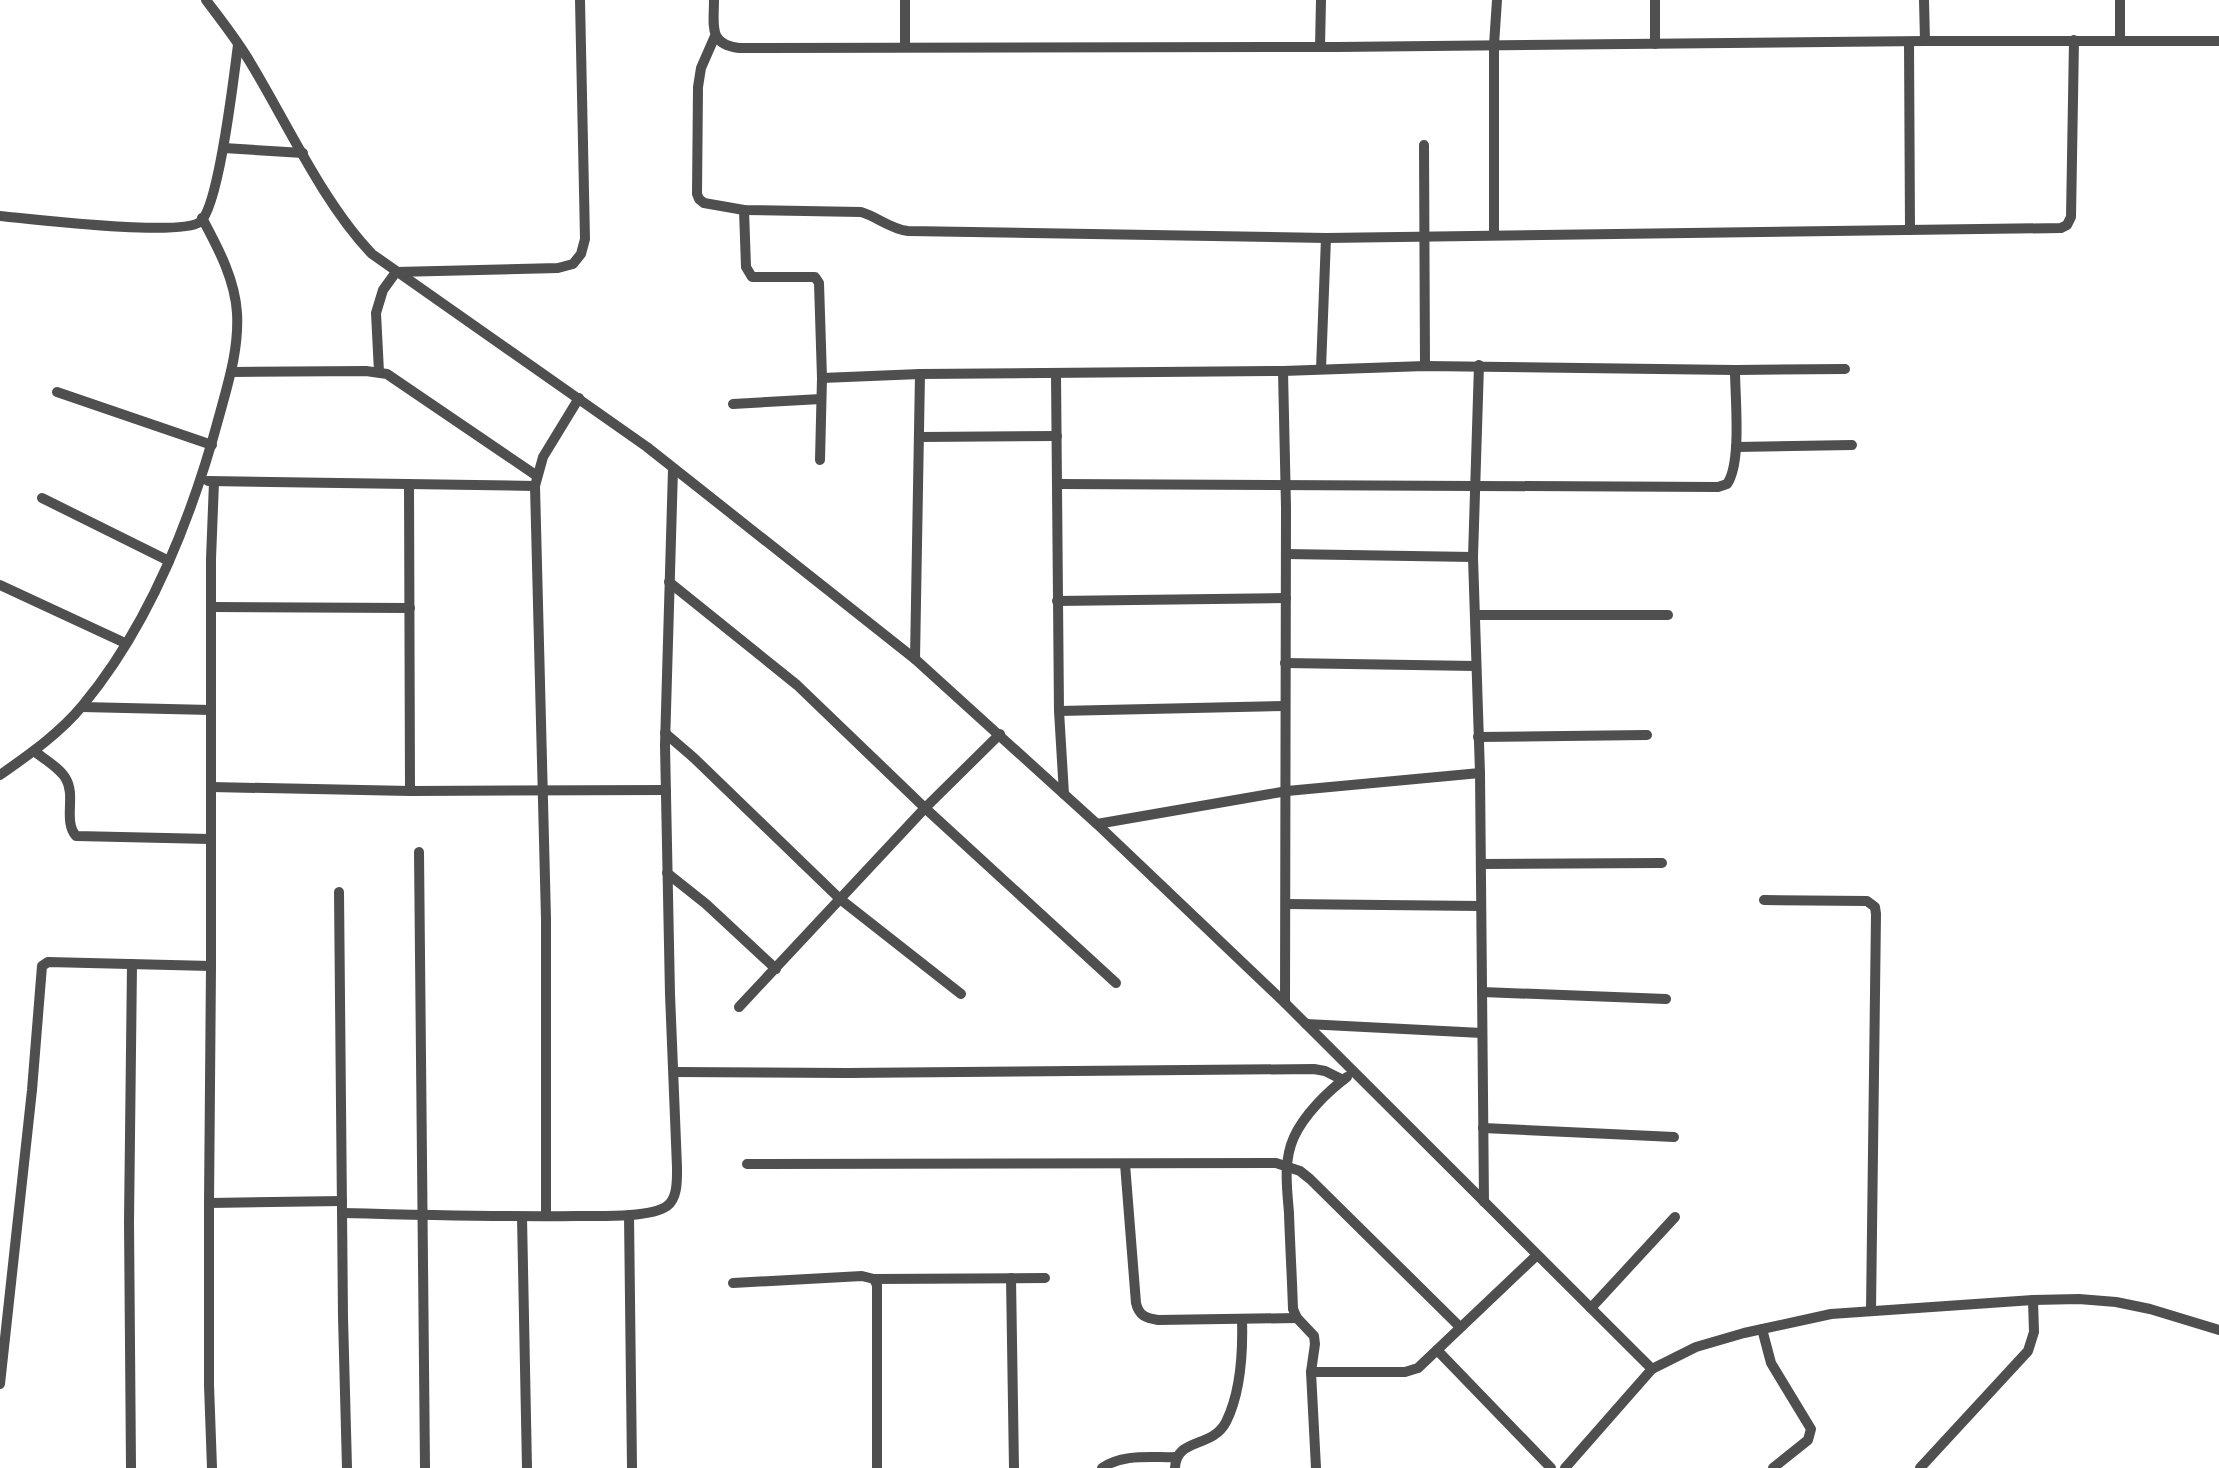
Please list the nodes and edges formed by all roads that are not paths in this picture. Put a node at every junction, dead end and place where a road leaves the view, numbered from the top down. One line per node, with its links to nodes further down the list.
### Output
1 (206, 0): 17 (street)
2 (580, 0): 31 (street)
3 (714, 0): 10 (street)
4 (905, 0): 19 (street)
5 (1320, 0): 20 (street)
6 (1497, 0): 18 (street)
7 (1655, 0): 16 (street)
8 (1924, 0): 13 (street)
9 (2120, 0): 12 (street)
10 (716, 36): 19 (street); 24 (street)
11 (2074, 40): 12 (street); 13 (street); 27 (street)
12 (2120, 40): 14 (street)
13 (1925, 41): 15 (street)
14 (2219, 41)
15 (1909, 42): 16 (street); 27 (street)
16 (1655, 44): 18 (street)
17 (238, 45): 22 (street); 23 (street)
18 (1494, 45): 20 (street); 28 (street)
19 (905, 46): 20 (street)
20 (1320, 47)
21 (1424, 145): 29 (street)
22 (224, 148): 23 (street); 26 (street)
23 (303, 153): 31 (street)
24 (744, 210): 30 (street); 42 (street)
25 (0, 216): 26 (street)
26 (202, 218): 38 (street)
27 (1910, 230): 28 (street)
28 (1494, 235): 29 (street)
29 (1426, 237): 30 (street); 32 (street)
30 (1326, 238): 34 (street)
31 (396, 272): 39 (street); 44 (street)
32 (1424, 366): 33 (street); 34 (street)
33 (1479, 366): 36 (street); 60 (street)
34 (1321, 369): 37 (street)
35 (1845, 369): 36 (street)
36 (1735, 370): 51 (street)
37 (1283, 371): 41 (street); 59 (street)
38 (231, 372): 39 (street); 49 (street)
39 (379, 372): 55 (street)
40 (920, 374): 41 (street); 42 (street); 48 (street)
41 (1056, 374): 47 (street)
42 (822, 378): 45 (street)
43 (57, 392): 49 (street)
44 (578, 398): 53 (street); 55 (street)
45 (821, 399): 46 (street); 52 (street)
46 (733, 404)
47 (1057, 436): 48 (street); 58 (street)
48 (920, 437): 74 (street)
49 (212, 445): 54 (street)
50 (1852, 445): 51 (street)
51 (1736, 447): 60 (street)
52 (820, 460)
53 (673, 469): 65 (street); 74 (street)
54 (202, 480): 56 (street); 64 (street)
55 (536, 481): 57 (street); 90 (street)
56 (214, 482): 57 (street); 69 (street)
57 (409, 484): 70 (street)
58 (1058, 484): 59 (street); 68 (street)
59 (1285, 484): 60 (street); 62 (street)
60 (1474, 485): 63 (street)
61 (42, 498): 64 (street)
62 (1286, 554): 63 (street); 67 (street)
63 (1473, 557): 71 (street)
64 (169, 561): 73 (street)
65 (669, 582): 81 (street); 94 (street)
66 (0, 585): 73 (street)
67 (1286, 598): 68 (street); 75 (street)
68 (1057, 601): 80 (street)
69 (211, 607): 70 (street); 79 (street)
70 (410, 608): 89 (street)
71 (1475, 614): 72 (street); 76 (street)
72 (1668, 615)
73 (125, 643): 78 (street)
74 (915, 659): 82 (street)
75 (1285, 663): 76 (street); 77 (street)
76 (1476, 666): 84 (street)
77 (1285, 706): 80 (street); 92 (street)
78 (82, 707): 79 (street); 85 (street)
79 (211, 710): 88 (street)
80 (1059, 711): 93 (street)
81 (665, 734): 91 (street); 102 (street)
82 (1000, 734): 93 (street); 94 (street)
83 (1647, 735): 84 (street)
84 (1478, 738): 86 (street)
85 (34, 751): 87 (street); 96 (street)
86 (1480, 773): 92 (street); 99 (street)
87 (0, 775)
88 (211, 787): 89 (street); 96 (street)
89 (410, 790): 90 (street)
90 (542, 790): 91 (street); 131 (street)
91 (666, 790): 100 (street)
92 (1287, 791): 95 (street); 104 (street)
93 (1064, 794): 95 (street)
94 (925, 808): 102 (street); 109 (street)
95 (1097, 824): 113 (street)
96 (210, 839): 107 (street)
97 (419, 852): 129 (street)
98 (1662, 863): 99 (street)
99 (1481, 864): 105 (street)
100 (667, 873): 108 (street); 117 (street)
101 (340, 892): 125 (street)
102 (840, 899): 108 (street); 111 (street)
103 (1764, 900): 141 (street)
104 (1286, 904): 105 (street); 113 (street)
105 (1481, 906): 110 (street)
106 (132, 964): 107 (street); 150 (street); 152 (street)
107 (211, 966): 127 (street)
108 (776, 969): 114 (street)
109 (1116, 983)
110 (1482, 992): 112 (street); 116 (street)
111 (961, 994)
112 (1666, 999)
113 (1285, 1003): 115 (street)
114 (739, 1007)
115 (1306, 1024): 116 (street); 118 (street)
116 (1482, 1033): 120 (street)
117 (674, 1072): 119 (street); 130 (street)
118 (1354, 1072): 119 (street); 126 (street)
119 (1344, 1080): 124 (street)
120 (1484, 1128): 121 (street); 126 (street)
121 (1674, 1136)
122 (747, 1164): 123 (street)
123 (1125, 1164): 124 (street); 143 (street)
124 (1286, 1166): 142 (street); 144 (street)
125 (342, 1201): 127 (street); 128 (street)
126 (1484, 1202): 134 (street)
127 (209, 1203): 153 (street)
128 (342, 1213): 129 (street); 154 (street)
129 (421, 1215): 132 (street); 155 (street)
130 (629, 1215): 131 (street); 157 (street)
131 (546, 1216): 132 (street)
132 (522, 1217): 156 (street)
133 (1675, 1217): 140 (street)
134 (1537, 1255): 140 (street); 144 (street)
135 (1010, 1278): 136 (street); 137 (street); 159 (street)
136 (1045, 1278)
137 (874, 1279): 138 (street); 158 (street)
138 (733, 1282)
139 (2033, 1300): 141 (street); 146 (street); 166 (street)
140 (1590, 1308): 148 (street)
141 (1871, 1310): 145 (street)
142 (1297, 1318): 143 (street); 149 (street)
143 (1242, 1319): 151 (street)
144 (1460, 1327): 147 (street)
145 (1762, 1329): 148 (street); 165 (street)
146 (2219, 1330)
147 (1436, 1350): 149 (street); 163 (street)
148 (1652, 1369): 164 (street)
149 (1311, 1372): 162 (street)
150 (0, 1384)
151 (1177, 1457): 160 (street); 161 (street)
152 (131, 1468)
153 (212, 1468)
154 (347, 1468)
155 (425, 1468)
156 (527, 1468)
157 (632, 1468)
158 (878, 1468)
159 (1014, 1468)
160 (1102, 1468)
161 (1175, 1468)
162 (1316, 1468)
163 (1551, 1468)
164 (1565, 1468)
165 (1773, 1468)
166 (1920, 1468)

